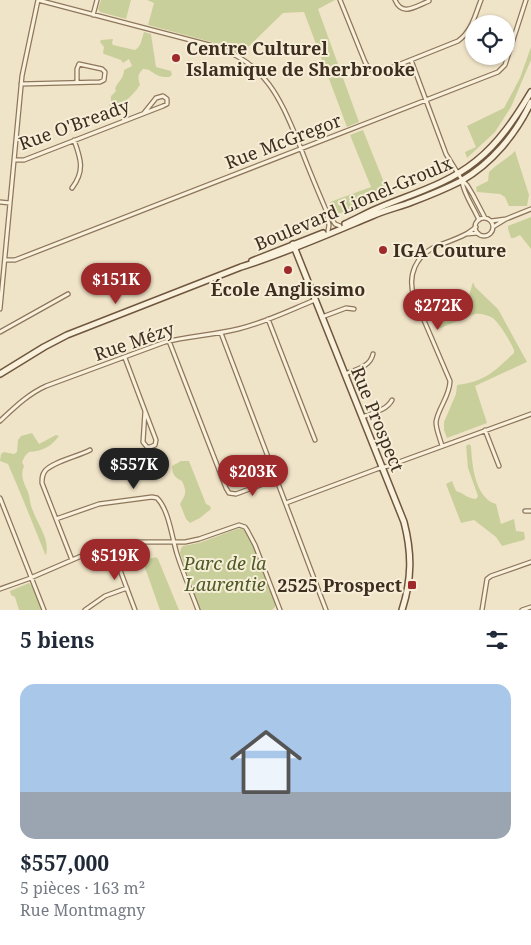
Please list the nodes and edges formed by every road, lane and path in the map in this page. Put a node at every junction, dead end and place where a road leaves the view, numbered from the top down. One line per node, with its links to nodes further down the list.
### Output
1 (38, 0): 8 (street); 11 (street)
2 (97, 0): 8 (street)
3 (340, 0): 9 (street)
4 (395, 0): 7 (street)
5 (481, 0): 9 (street)
6 (526, 0): 13 (street, Rue McGregor)
7 (429, 1)
8 (93, 15): 17 (street)
9 (411, 60): 13 (street)
10 (77, 82): 10 (street); 11 (street)
11 (21, 84): 18 (street)
12 (531, 92): 19 (main road, Boulevard Lionel-Groulx)
13 (426, 100): 17 (street, Rue McGregor); 19 (street)
14 (531, 102): 20 (main road, Boulevard Lionel-Groulx)
15 (144, 113): 15 (street, Rue O'Bready); 16 (street, Rue O'Bready)
16 (74, 140): 18 (street, Rue O'Bready); 21 (street)
17 (301, 149): 25 (street); 37 (street, Rue McGregor)
18 (14, 160): 23 (street)
19 (458, 174): 20 (street); 30 (main road, Boulevard Lionel-Groulx)
20 (462, 180): 26 (street); 28 (street); 36 (main road, Boulevard Lionel-Groulx)
21 (72, 188)
22 (0, 202): 23 (street)
23 (10, 203): 37 (street)
24 (531, 209): 27 (street)
25 (326, 210): 30 (street); 33 (street)
26 (484, 218): 28 (street); 29 (street)
27 (506, 219): 29 (street); 32 (street)
28 (479, 220): 31 (street)
29 (491, 221): 32 (street)
30 (340, 226): 33 (main road, Boulevard Lionel-Groulx)
31 (476, 227): 34 (street); 35 (street)
32 (493, 227): 34 (street)
33 (328, 231): 36 (main road, Boulevard Lionel-Groulx)
34 (478, 233): 35 (street)
35 (466, 234): 58 (street)
36 (294, 246): 39 (main road, Rue Prospect); 49 (main road, Boulevard Lionel-Groulx)
37 (5, 260): 40 (street)
38 (68, 294): 44 (street)
39 (315, 300): 42 (main road, Rue Prospect); 43 (street, Rue Mézy)
40 (0, 309)
41 (354, 309): 42 (street)
42 (322, 317): 50 (main road, Rue Prospect)
43 (268, 319): 45 (street, Rue Mézy); 57 (street)
44 (0, 332)
45 (221, 333): 46 (street, Rue Mézy); 62 (street)
46 (170, 341): 48 (street, Rue Mézy); 62 (street)
47 (373, 354): 50 (street)
48 (124, 358): 52 (street); 55 (street, Rue Mézy)
49 (2, 373)
50 (345, 374): 54 (main road, Rue Prospect)
51 (392, 400): 54 (street)
52 (145, 411): 52 (street)
53 (531, 414): 56 (street)
54 (362, 417): 61 (main road, Rue Prospect)
55 (0, 421)
56 (486, 430): 58 (street); 60 (street)
57 (315, 440)
58 (442, 446): 61 (street)
59 (90, 450): 67 (street)
60 (499, 466)
61 (382, 467): 64 (street); 82 (main road, Rue Prospect)
62 (277, 479): 64 (street)
63 (0, 498): 72 (street)
64 (286, 503): 81 (street)
65 (525, 511): 66 (street)
66 (531, 511)
67 (56, 519): 68 (street); 70 (street)
68 (174, 542): 69 (street); 79 (street); 80 (street)
69 (111, 546): 70 (street); 73 (street)
70 (72, 560): 72 (street)
71 (531, 562): 83 (street)
72 (32, 578): 74 (street); 76 (street)
73 (127, 588): 77 (street); 78 (street)
74 (0, 589)
75 (531, 606): 84 (street)
76 (44, 610)
77 (84, 610)
78 (135, 610)
79 (198, 610)
80 (280, 610)
81 (326, 610)
82 (402, 610)
83 (482, 610)
84 (522, 610)

